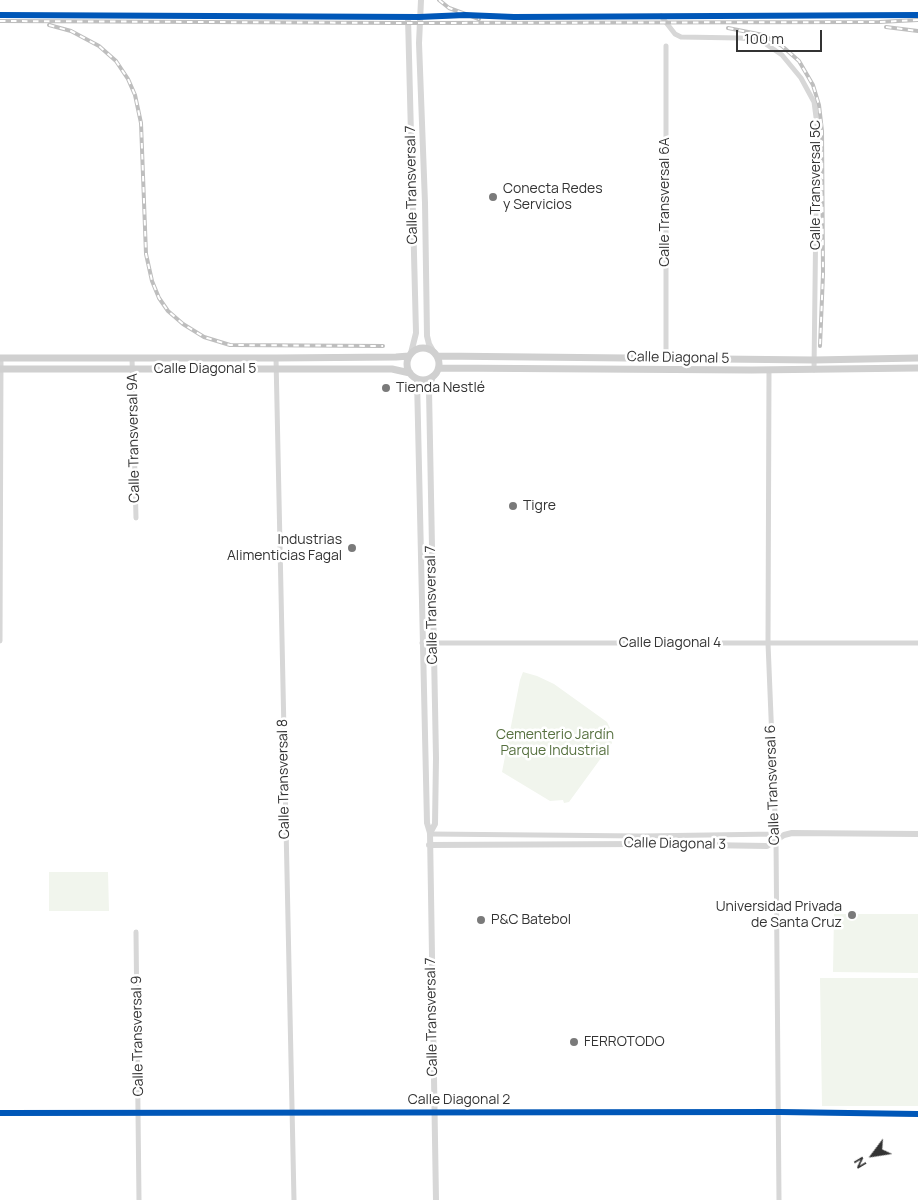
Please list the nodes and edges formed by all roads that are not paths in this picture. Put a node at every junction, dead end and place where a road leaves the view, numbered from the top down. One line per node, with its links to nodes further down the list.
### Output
1 (421, 0): 6 (street, Calle Transversal 7)
2 (0, 15): 5 (street)
3 (918, 15): 4 (street)
4 (661, 16): 6 (street); 23 (street, Calle Transversal 5C)
5 (408, 17): 6 (street); 9 (street, Calle Transversal 7)
6 (419, 17): 8 (street, Calle Transversal 7)
7 (666, 46): 20 (street, Calle Transversal 6A)
8 (420, 69): 9 (street); 11 (street, Calle Transversal 7)
9 (410, 70): 10 (street, Calle Transversal 7)
10 (411, 157): 11 (street); 12 (street, Calle Transversal 7)
11 (423, 158): 13 (street, Calle Transversal 7)
12 (414, 267): 13 (street); 14 (street, Calle Transversal 7)
13 (425, 267): 15 (street, Calle Transversal 7)
14 (410, 354): 15 (main road); 18 (main road, Calle Diagonal 5); 33 (main road)
15 (435, 354): 19 (main road, Calle Diagonal 5); 24 (main road)
16 (0, 358): 17 (main road, Calle Diagonal 5); 27 (street)
17 (132, 358): 18 (main road, Calle Diagonal 5); 28 (street, Calle Transversal 9A)
18 (276, 358): 29 (street, Calle Transversal 8)
19 (621, 358): 20 (main road, Calle Diagonal 5); 30 (main road)
20 (666, 358): 23 (main road, Calle Diagonal 5)
21 (918, 358): 22 (main road, Calle Diagonal 5)
22 (875, 359): 23 (main road, Calle Diagonal 5); 25 (street)
23 (814, 360): 32 (street, Calle Transversal 5C)
24 (439, 368): 30 (main road, Calle Diagonal 5); 34 (main road)
25 (873, 368): 26 (main road, Calle Diagonal 5); 32 (main road, Calle Diagonal 5)
26 (918, 368)
27 (0, 369): 28 (main road, Calle Diagonal 5); 39 (street)
28 (132, 369): 29 (main road, Calle Diagonal 5); 38 (street, Calle Transversal 9A)
29 (276, 369): 33 (main road, Calle Diagonal 5); 49 (street, Calle Transversal 8)
30 (620, 370): 31 (main road, Calle Diagonal 5)
31 (768, 370): 32 (main road, Calle Diagonal 5); 42 (street, Calle Transversal 6)
32 (814, 370)
33 (410, 373): 35 (main road)
34 (433, 376): 35 (main road); 37 (street, Calle Transversal 7)
35 (417, 379): 36 (street, Calle Transversal 7)
36 (419, 465): 37 (street); 41 (street, Calle Transversal 7)
37 (430, 465): 40 (street, Calle Transversal 7)
38 (136, 518)
39 (0, 641)
40 (433, 642): 41 (street, Calle Diagonal 4); 42 (street, Calle Diagonal 4); 44 (street, Calle Transversal 7)
41 (422, 643): 44 (street, Calle Transversal 7)
42 (768, 643): 43 (street, Calle Diagonal 4); 46 (street, Calle Transversal 6)
43 (918, 643)
44 (430, 834): 46 (street); 47 (street, Calle Transversal 7)
45 (918, 834): 46 (street, Calle Diagonal 3)
46 (776, 836): 47 (street, Calle Diagonal 3); 50 (street, Calle Transversal 6)
47 (429, 845): 53 (street, Calle Transversal 7)
48 (136, 932): 52 (street, Calle Transversal 9)
49 (291, 1112): 52 (street, Calle Diagonal 2); 53 (street, Calle Diagonal 2); 56 (street, Calle Transversal 8)
50 (780, 1112): 53 (street, Calle Diagonal 2); 54 (street, Calle Diagonal 2); 58 (street, Calle Transversal 6)
51 (0, 1113): 52 (street, Calle Diagonal 2)
52 (139, 1113): 55 (street, Calle Transversal 9)
53 (434, 1113): 57 (street, Calle Transversal 7)
54 (918, 1114)
55 (139, 1200)
56 (294, 1200)
57 (436, 1200)
58 (780, 1200)

